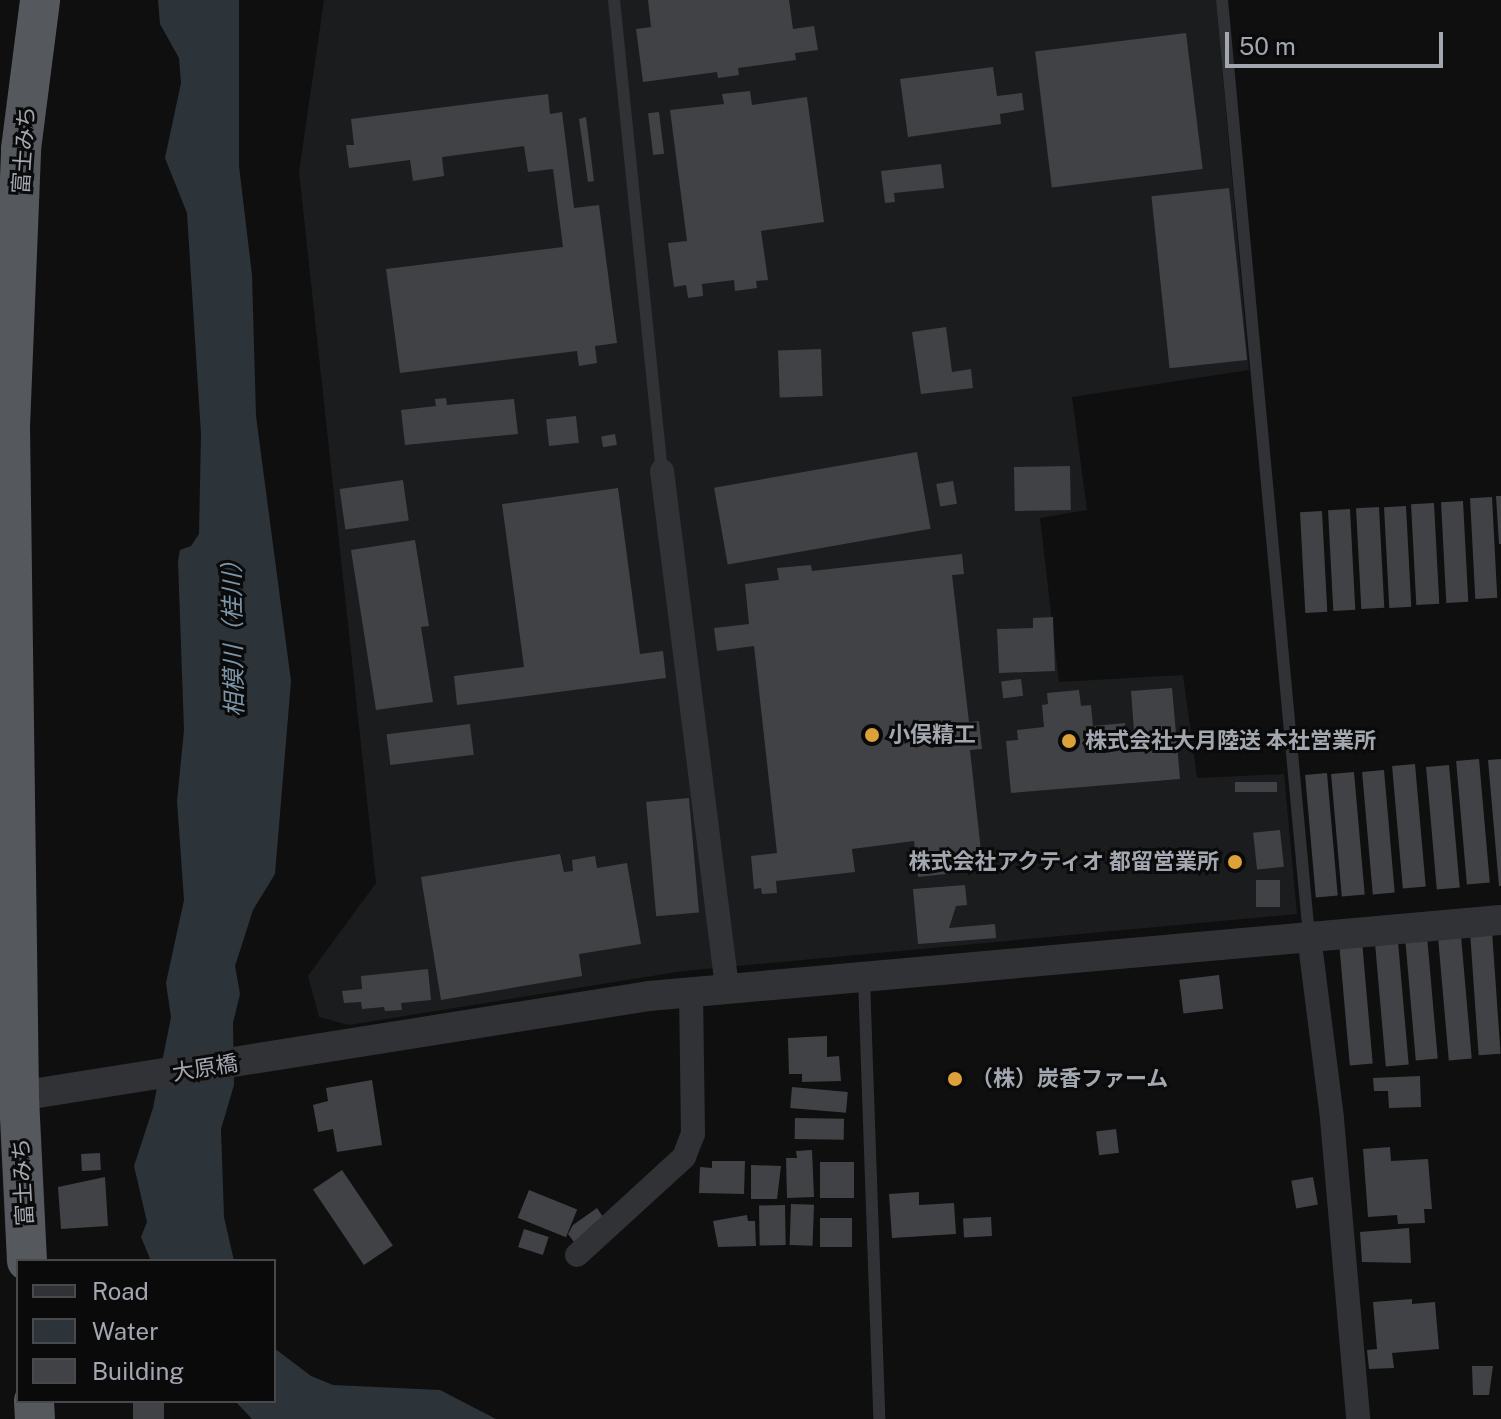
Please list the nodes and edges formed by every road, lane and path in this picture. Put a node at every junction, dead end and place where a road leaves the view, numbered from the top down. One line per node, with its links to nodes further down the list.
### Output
1 (40, 0): 10 (highway, 富士みち)
2 (614, 0): 4 (lane)
3 (1222, 0): 6 (lane)
4 (662, 471): 8 (street)
5 (1501, 920): 6 (street, 大原橋)
6 (1309, 936): 7 (street, 大原橋); 14 (street)
7 (864, 975): 8 (street, 大原橋); 13 (lane)
8 (727, 987): 9 (street, 大原橋)
9 (691, 992): 10 (street, 大原橋); 11 (street)
10 (19, 1096): 12 (highway, 富士みち)
11 (577, 1255)
12 (27, 1259)
13 (879, 1419)
14 (1358, 1419)

